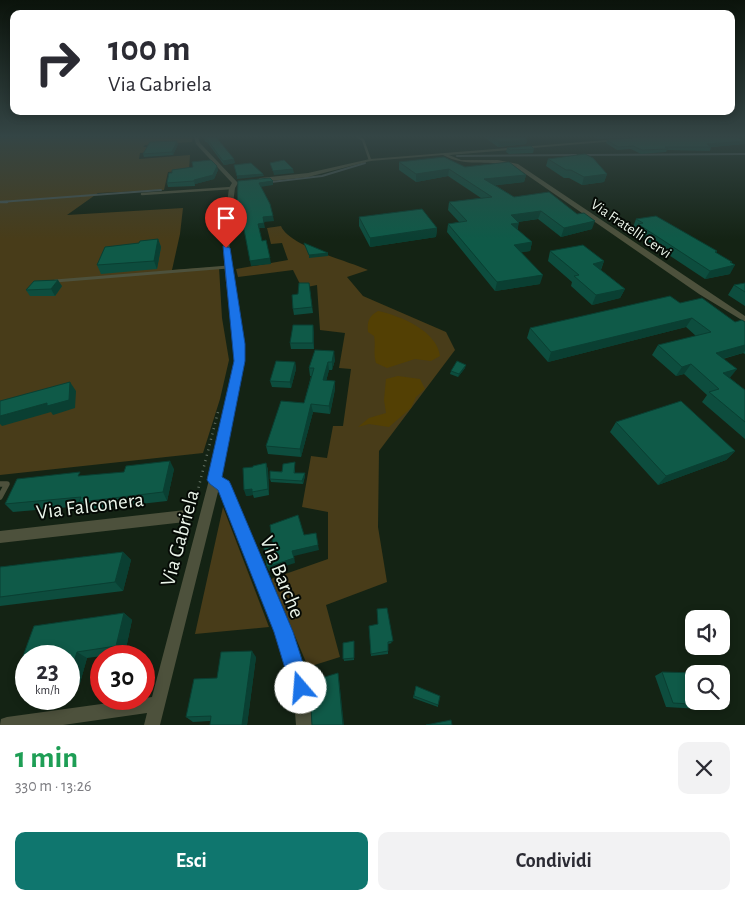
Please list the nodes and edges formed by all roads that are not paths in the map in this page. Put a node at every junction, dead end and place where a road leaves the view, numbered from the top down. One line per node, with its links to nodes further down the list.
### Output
1 (224, 171): 5 (street)
2 (323, 171): 4 (street)
3 (525, 171): 9 (street, Via Fratelli Cervi)
4 (254, 180)
5 (236, 184): 6 (lane); 7 (street, Via Gabriela)
6 (142, 194)
7 (228, 267): 8 (lane); 10 (street, Via Gabriela)
8 (53, 281)
9 (745, 320)
10 (215, 480): 15 (street, Via Gabriela); 18 (street, Via Barche)
11 (0, 484): 12 (lane)
12 (0, 497)
13 (189, 517): 14 (street, Via Falconera)
14 (0, 537)
15 (157, 704): 16 (street); 17 (street, Via Gabriela)
16 (7, 725)
17 (152, 725)
18 (304, 725)

